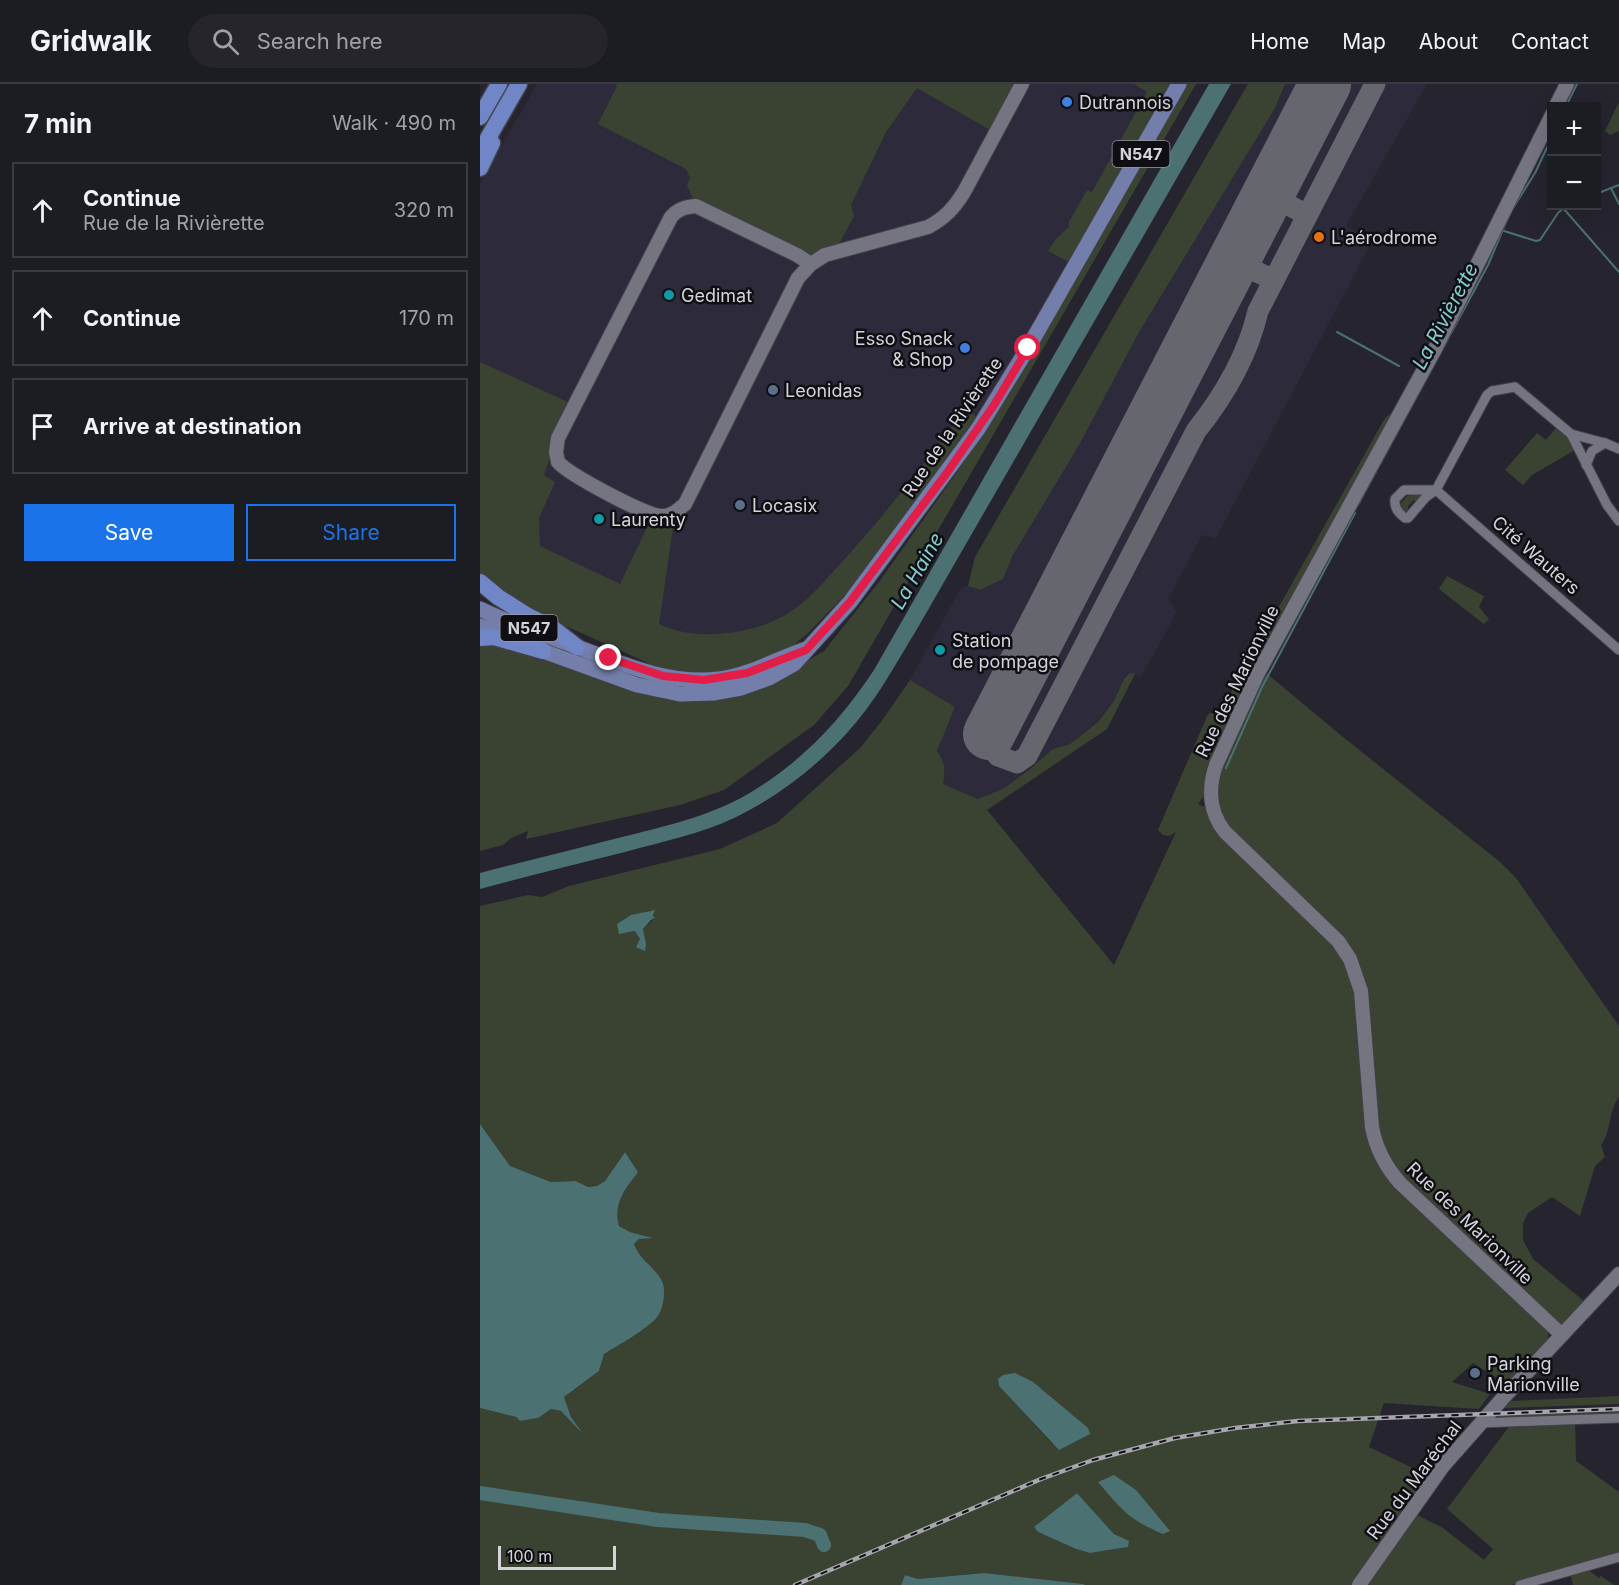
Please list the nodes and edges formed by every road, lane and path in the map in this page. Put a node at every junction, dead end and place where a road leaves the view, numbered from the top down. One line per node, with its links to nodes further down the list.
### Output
1 (499, 84): 7 (highway)
2 (1023, 84): 11 (street)
3 (1179, 84): 23 (main road, Rue de la Rivièrette / N547)
4 (1567, 84): 6 (street)
5 (515, 91): 9 (highway); 10 (highway)
6 (1558, 102)
7 (482, 112)
8 (1547, 123): 26 (street, Rue des Marionville)
9 (480, 152)
10 (480, 168)
11 (811, 264): 11 (street)
12 (1570, 434): 13 (street, Cité Wauters); 15 (street); 22 (street, Cité Wauters)
13 (1605, 443): 14 (street, Cité Wauters); 15 (street)
14 (1619, 449)
15 (1586, 465): 16 (street)
16 (1619, 521)
17 (480, 582): 21 (highway)
18 (480, 609): 21 (main road, N547)
19 (480, 626): 24 (main road, N547)
20 (480, 638): 24 (highway)
21 (578, 646): 23 (main road, N547)
22 (1618, 646)
23 (806, 650): 24 (main road, N547)
24 (543, 651)
25 (1619, 1274): 26 (street)
26 (1562, 1335): 28 (street)
27 (1619, 1418): 28 (street, Rue du Maréchal)
28 (1480, 1423): 30 (street, Rue du Maréchal)
29 (1619, 1557): 31 (street)
30 (1359, 1585)
31 (1520, 1585)

